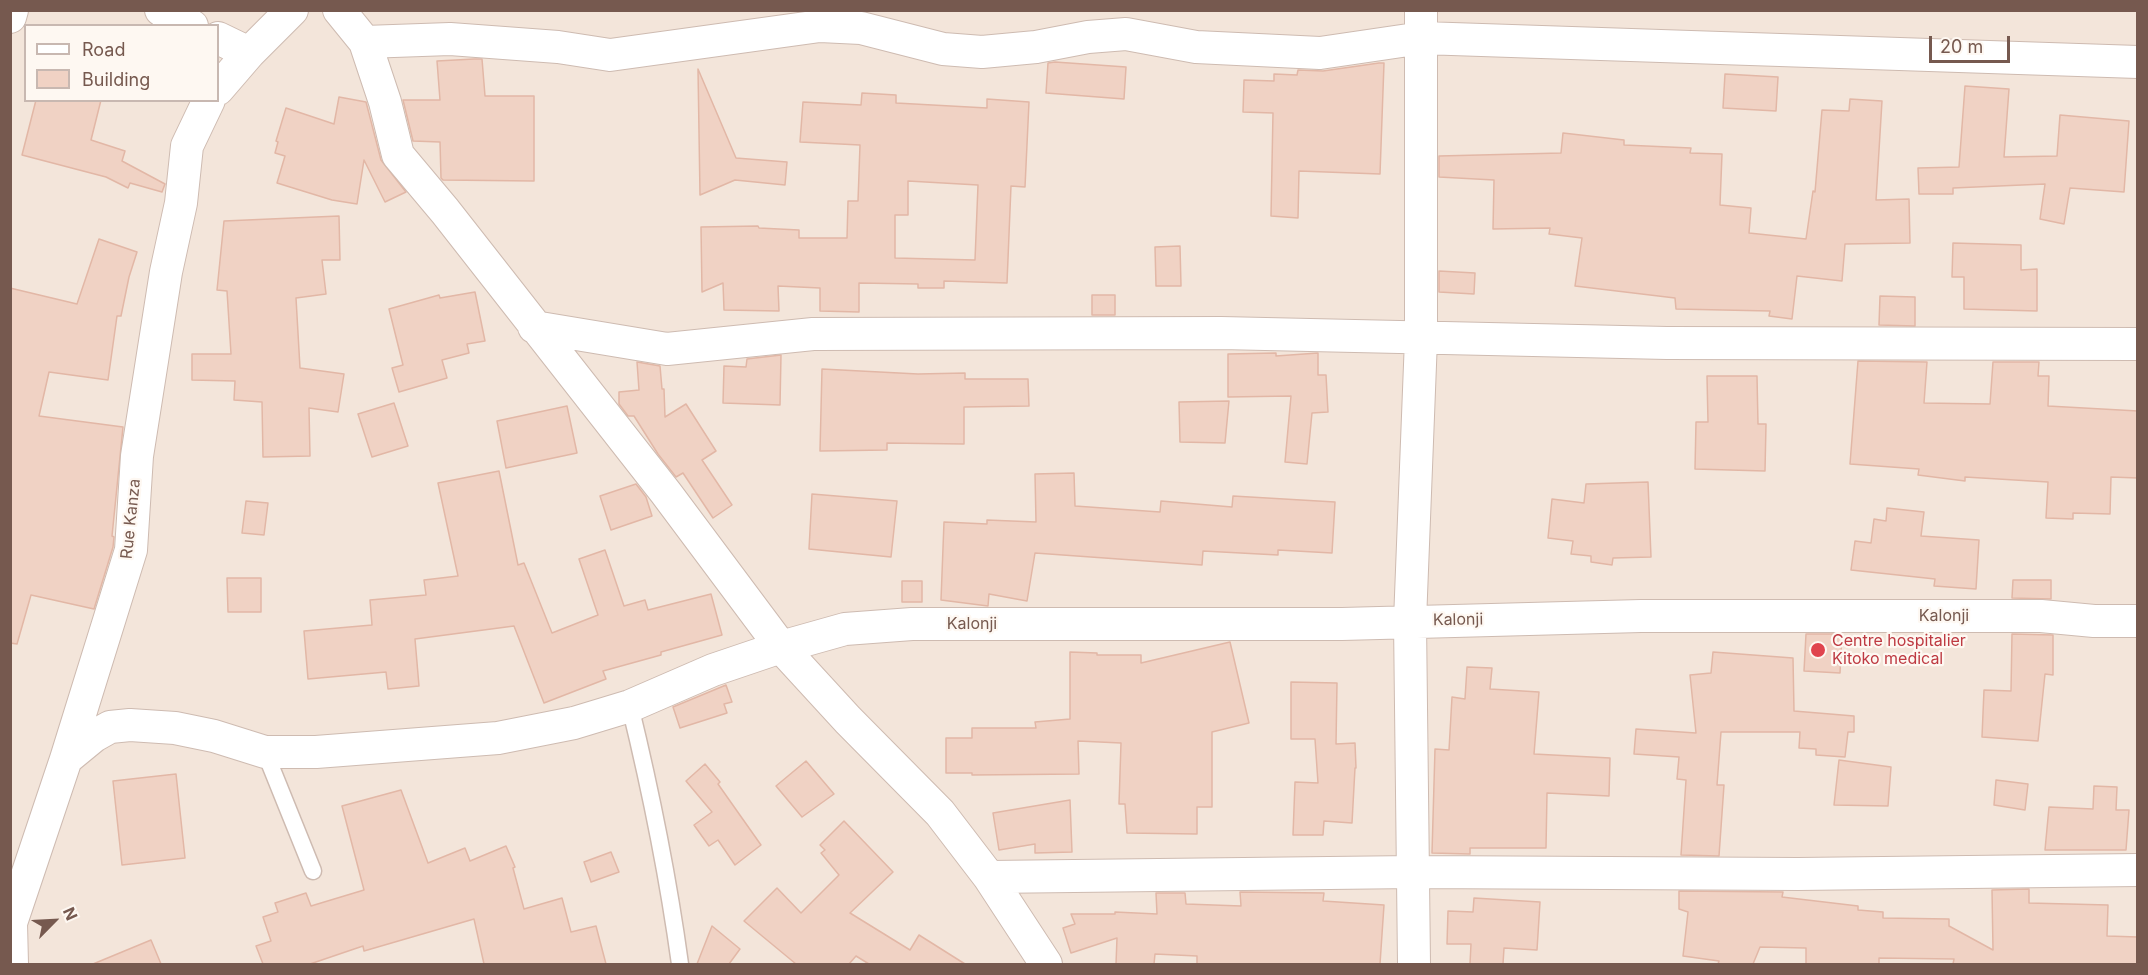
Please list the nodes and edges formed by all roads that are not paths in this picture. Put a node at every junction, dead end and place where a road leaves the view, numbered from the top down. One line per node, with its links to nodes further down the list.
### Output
1 (12, 10): 5 (street)
2 (161, 10): 6 (street)
3 (292, 10): 10 (street)
4 (339, 10): 9 (street)
5 (10, 17)
6 (188, 24)
7 (1421, 24): 9 (street); 11 (street); 15 (street)
8 (219, 38): 10 (street)
9 (364, 42): 14 (street)
10 (249, 53): 12 (street)
11 (2138, 62)
12 (219, 88)
13 (208, 102): 22 (street, Rue Kanza)
14 (534, 327): 15 (street); 19 (street)
15 (1421, 339): 16 (street); 17 (street)
16 (2138, 344)
17 (1410, 621): 18 (street, Kalonji); 19 (street, Kalonji); 25 (street)
18 (2138, 621)
19 (781, 646): 20 (street, Kalonji); 26 (street)
20 (630, 706): 21 (street, Kalonji); 29 (lane)
21 (266, 752): 22 (street, Kalonji); 24 (lane)
22 (66, 759): 27 (street, Rue Kanza)
23 (2138, 870): 25 (street)
24 (313, 871)
25 (1414, 872): 26 (street); 31 (street)
26 (989, 877): 30 (street)
27 (11, 922): 28 (street, Rue Kanza)
28 (12, 964)
29 (680, 964)
30 (1046, 964)
31 (1414, 964)

